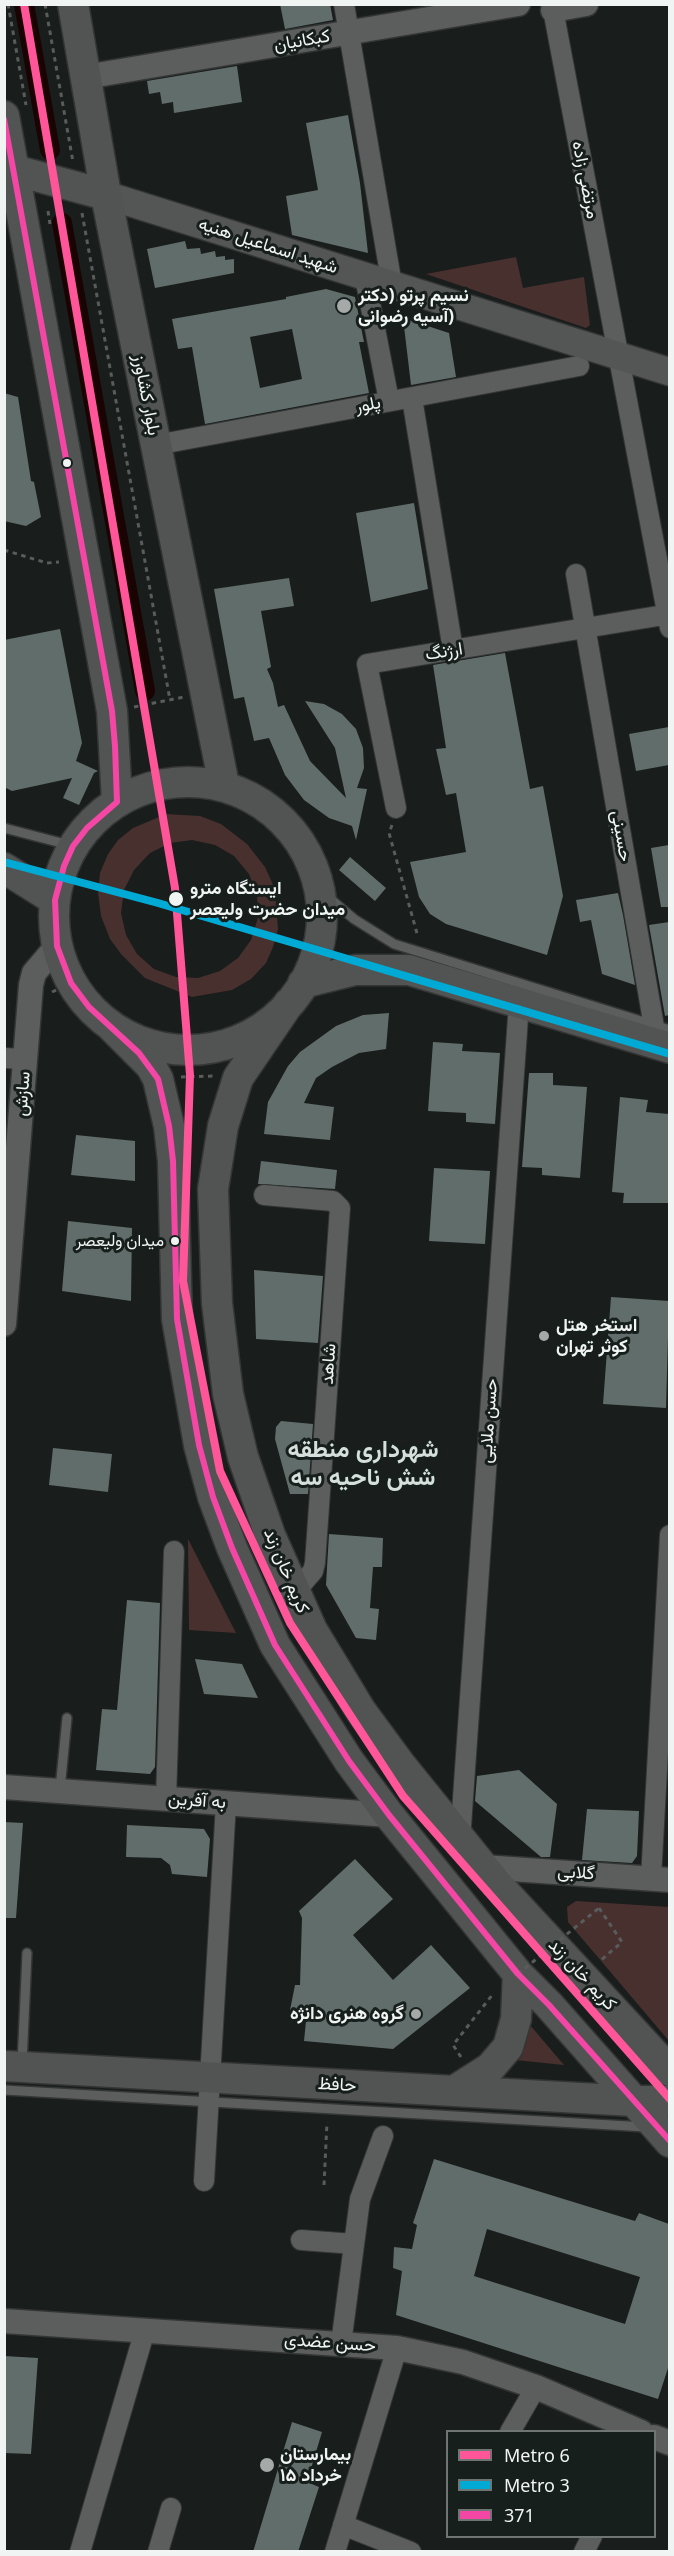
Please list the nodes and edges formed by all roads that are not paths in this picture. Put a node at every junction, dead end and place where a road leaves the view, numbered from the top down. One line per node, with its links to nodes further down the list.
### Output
1 (72, 4): 7 (main road, بلوار کشاورز)
2 (344, 4): 6 (street)
3 (518, 4): 6 (street, کبکانیان)
4 (586, 4): 5 (street)
5 (552, 8): 13 (street, مرتضی زاده)
6 (349, 33): 7 (street, کبکانیان); 12 (street)
7 (85, 77): 10 (main road, بلوار کشاورز)
8 (16, 112): 9 (main road)
9 (9, 169): 10 (main road); 24 (main road)
10 (106, 195): 11 (main road, شهید اسماعیل هنیه); 18 (main road, بلوار کشاورز)
11 (364, 277): 12 (main road, شهید اسماعیل هنیه); 17 (street)
12 (392, 285): 13 (main road, شهید اسماعیل هنیه)
13 (618, 356): 15 (main road, شهید اسماعیل هنیه); 20 (street, مرتضی زاده)
14 (579, 366): 16 (street, پلور)
15 (669, 372)
16 (412, 398): 17 (street, پلور); 22 (street)
17 (389, 401): 18 (street, پلور)
18 (156, 445): 23 (main road, بلوار کشاورز)
19 (576, 574): 21 (street, حسینی)
20 (669, 619): 21 (street, ارژنگ)
21 (585, 628): 22 (street, ارژنگ); 35 (street, حسینی)
22 (453, 650): 25 (street, ارژنگ)
23 (224, 785): 24 (main road); 29 (main road)
24 (117, 802): 27 (main road)
25 (396, 808)
26 (4, 828): 27 (lane)
27 (74, 846): 30 (main road)
28 (4, 868): 30 (main road)
29 (322, 892): 32 (main road); 35 (lane)
30 (55, 900): 31 (main road)
31 (57, 946): 34 (main road); 36 (street, سازش)
32 (296, 993): 33 (main road); 34 (main road); 42 (main road, کریم خان زند)
33 (519, 1003): 35 (main road); 49 (street, حسن ملایی)
34 (112, 1027): 48 (main road)
35 (663, 1037)
36 (15, 1059): 38 (street, سازش)
37 (264, 1195): 42 (street, شاهد)
38 (8, 1241): 39 (street, سازش)
39 (4, 1324)
40 (669, 1535): 51 (street)
41 (174, 1551): 46 (street)
42 (294, 1593): 49 (main road, کریم خان زند)
43 (67, 1718): 45 (lane)
44 (4, 1787): 45 (street, به آفرین)
45 (59, 1791): 46 (street, به آفرین)
46 (166, 1799): 47 (street, به آفرین)
47 (226, 1803): 48 (street, به آفرین); 57 (street)
48 (389, 1815): 53 (main road)
49 (460, 1840): 50 (main road, کریم خان زند)
50 (490, 1876): 51 (street, گلابی); 55 (main road, کریم خان زند)
51 (660, 1886)
52 (27, 1953): 54 (lane)
53 (518, 1974): 58 (main road); 59 (main road)
54 (13, 2066): 57 (main road, حافظ)
55 (669, 2071)
56 (4, 2090): 57 (lane)
57 (210, 2090): 58 (main road, حافظ); 60 (lane); 62 (street)
58 (454, 2091): 59 (main road, حافظ)
59 (634, 2102): 60 (main road)
60 (665, 2124)
61 (383, 2136): 64 (street)
62 (204, 2181)
63 (301, 2240): 64 (street)
64 (354, 2244): 67 (street)
65 (4, 2321): 66 (street, حسن عضدی)
66 (144, 2330): 67 (street, حسن عضدی); 75 (street)
67 (341, 2344): 68 (street, حسن عضدی)
68 (397, 2348): 69 (street, حسن عضدی); 73 (street)
69 (536, 2387): 70 (street); 71 (street, حسن عضدی)
70 (511, 2430)
71 (636, 2430)
72 (171, 2508): 76 (street)
73 (343, 2525): 77 (street); 78 (street)
74 (591, 2538): 79 (street)
75 (80, 2552)
76 (158, 2552)
77 (335, 2552)
78 (411, 2552)
79 (584, 2552)

